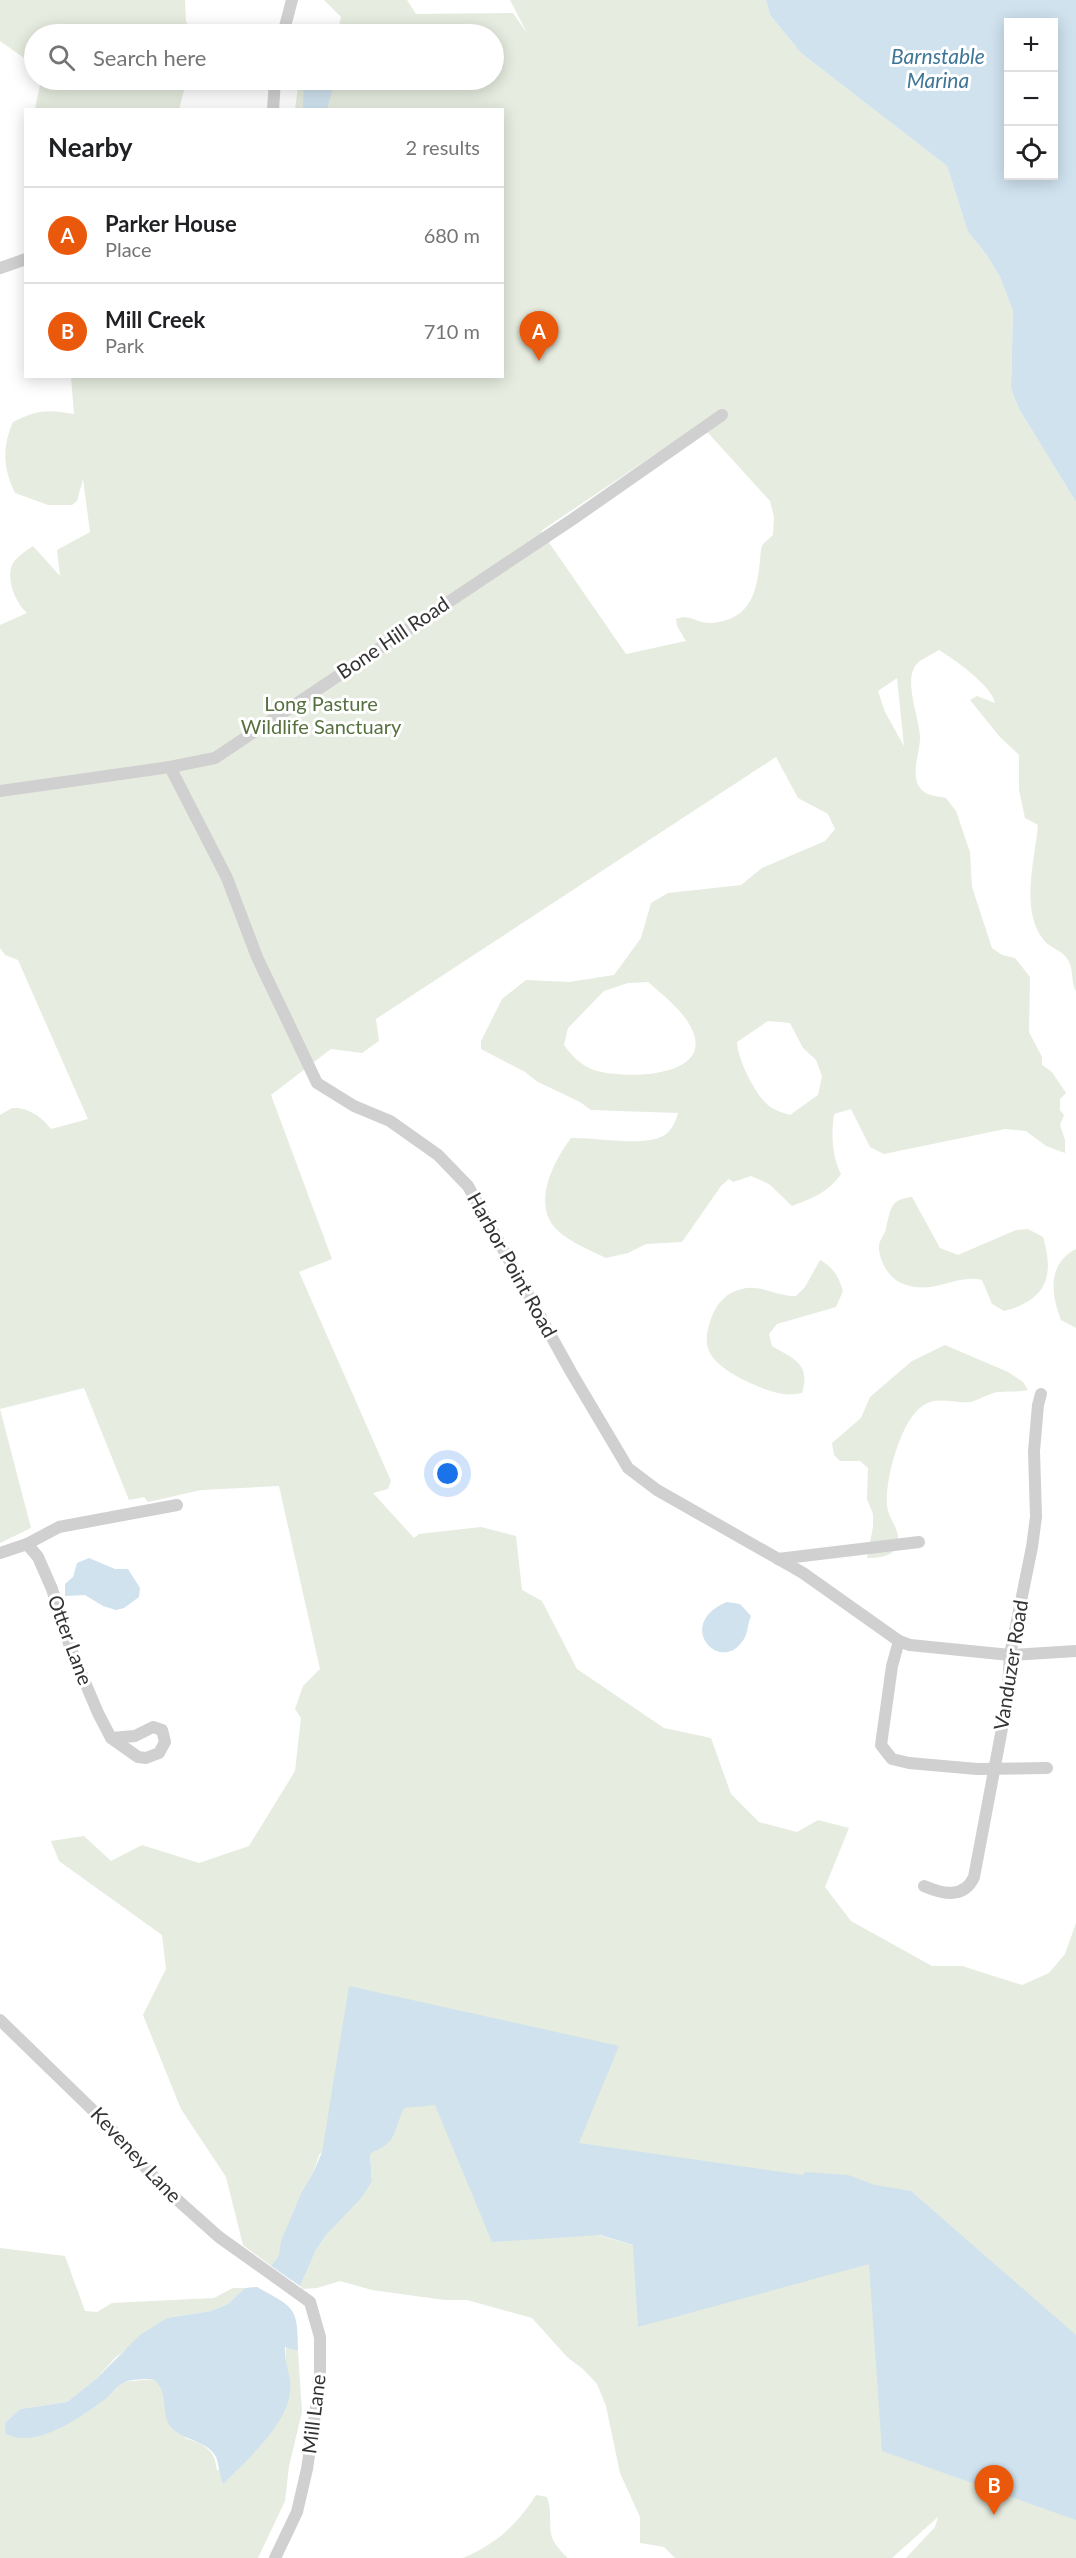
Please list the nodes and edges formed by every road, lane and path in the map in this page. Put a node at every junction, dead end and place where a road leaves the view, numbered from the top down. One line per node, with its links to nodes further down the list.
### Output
1 (292, 0): 2 (street)
2 (286, 24)
3 (274, 90): 4 (street)
4 (273, 108)
5 (24, 260): 6 (street)
6 (0, 268)
7 (722, 415): 8 (street, Bone Hill Road)
8 (170, 767): 9 (street, Bone Hill Road); 15 (street, Harbor Point Road)
9 (0, 791)
10 (1041, 1394): 18 (street, Vanduzer Road)
11 (177, 1505): 13 (street)
12 (920, 1542): 15 (street)
13 (27, 1544): 14 (street); 19 (street, Otter Lane)
14 (0, 1553)
15 (778, 1559): 16 (street, Harbor Point Road)
16 (899, 1641): 18 (street); 20 (street)
17 (1076, 1651): 18 (street)
18 (1010, 1655): 20 (street, Vanduzer Road)
19 (111, 1738)
20 (994, 1768): 21 (street); 22 (street, Vanduzer Road)
21 (1047, 1768)
22 (924, 1886)
23 (0, 2020): 24 (street, Keveney Lane)
24 (281, 2280): 25 (street, Mill Lane)
25 (275, 2558)

